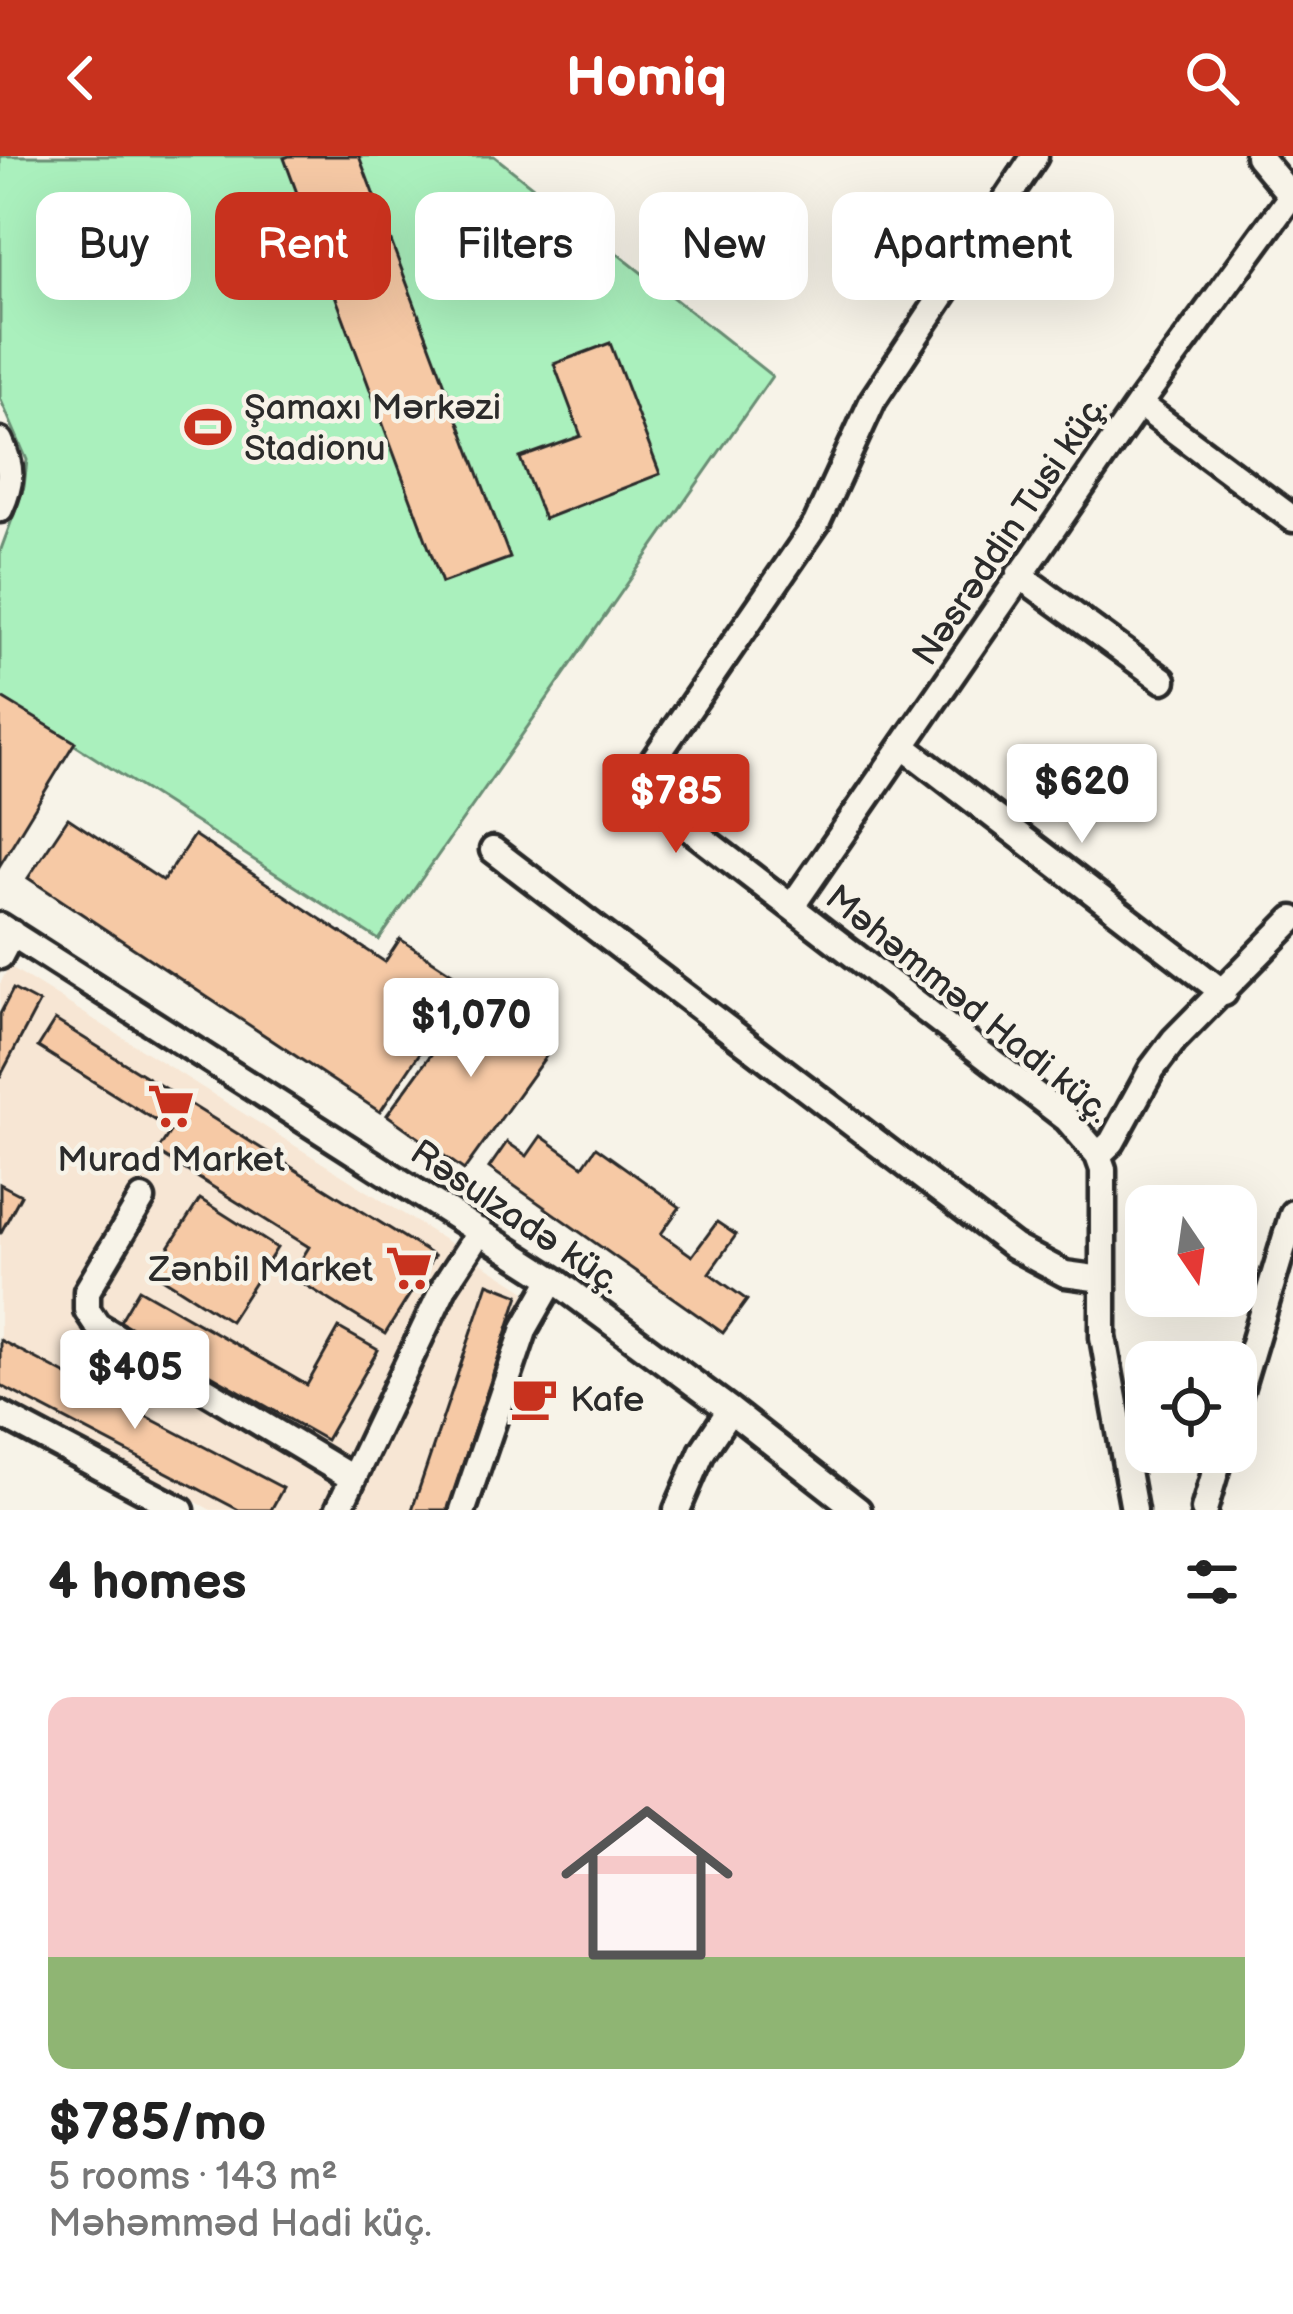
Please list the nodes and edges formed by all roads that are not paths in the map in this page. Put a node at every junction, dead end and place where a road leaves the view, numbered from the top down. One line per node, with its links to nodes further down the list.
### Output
1 (1035, 156): 12 (street, Məhəmməd Hadi küç.)
2 (1258, 156): 3 (street)
3 (1292, 197): 4 (street, Nəsrəddin Tusi küç.)
4 (1138, 404): 7 (street); 8 (street, Nəsrəddin Tusi küç.)
5 (0, 441): 6 (street)
6 (0, 509)
7 (1293, 519)
8 (1019, 575): 9 (street); 10 (street, Nəsrəddin Tusi küç.)
9 (1163, 680)
10 (904, 747): 12 (street, Nəsrəddin Tusi küç.); 15 (street)
11 (493, 850): 21 (street)
12 (792, 906): 16 (street, Məhəmməd Hadi küç.)
13 (1293, 920): 15 (street)
14 (4, 939): 19 (street, Rəsulzadə küç.)
15 (1224, 992): 16 (street)
16 (1098, 1155): 21 (street, Məhəmməd Hadi küç.)
17 (142, 1199): 26 (street)
18 (1293, 1213): 22 (street)
19 (480, 1231): 20 (street, Rəsulzadə küç.); 26 (street)
20 (553, 1279): 23 (street, Rəsulzadə küç.); 29 (street)
21 (1102, 1279): 32 (street, Məhəmməd Hadi küç.)
22 (1255, 1341)
23 (730, 1410): 30 (street); 31 (street, Rəsulzadə küç.)
24 (0, 1414): 27 (street)
25 (1215, 1473): 33 (street)
26 (352, 1478): 28 (street)
27 (181, 1510)
28 (338, 1510)
29 (463, 1510)
30 (677, 1510)
31 (858, 1510)
32 (1134, 1510)
33 (1204, 1510)

